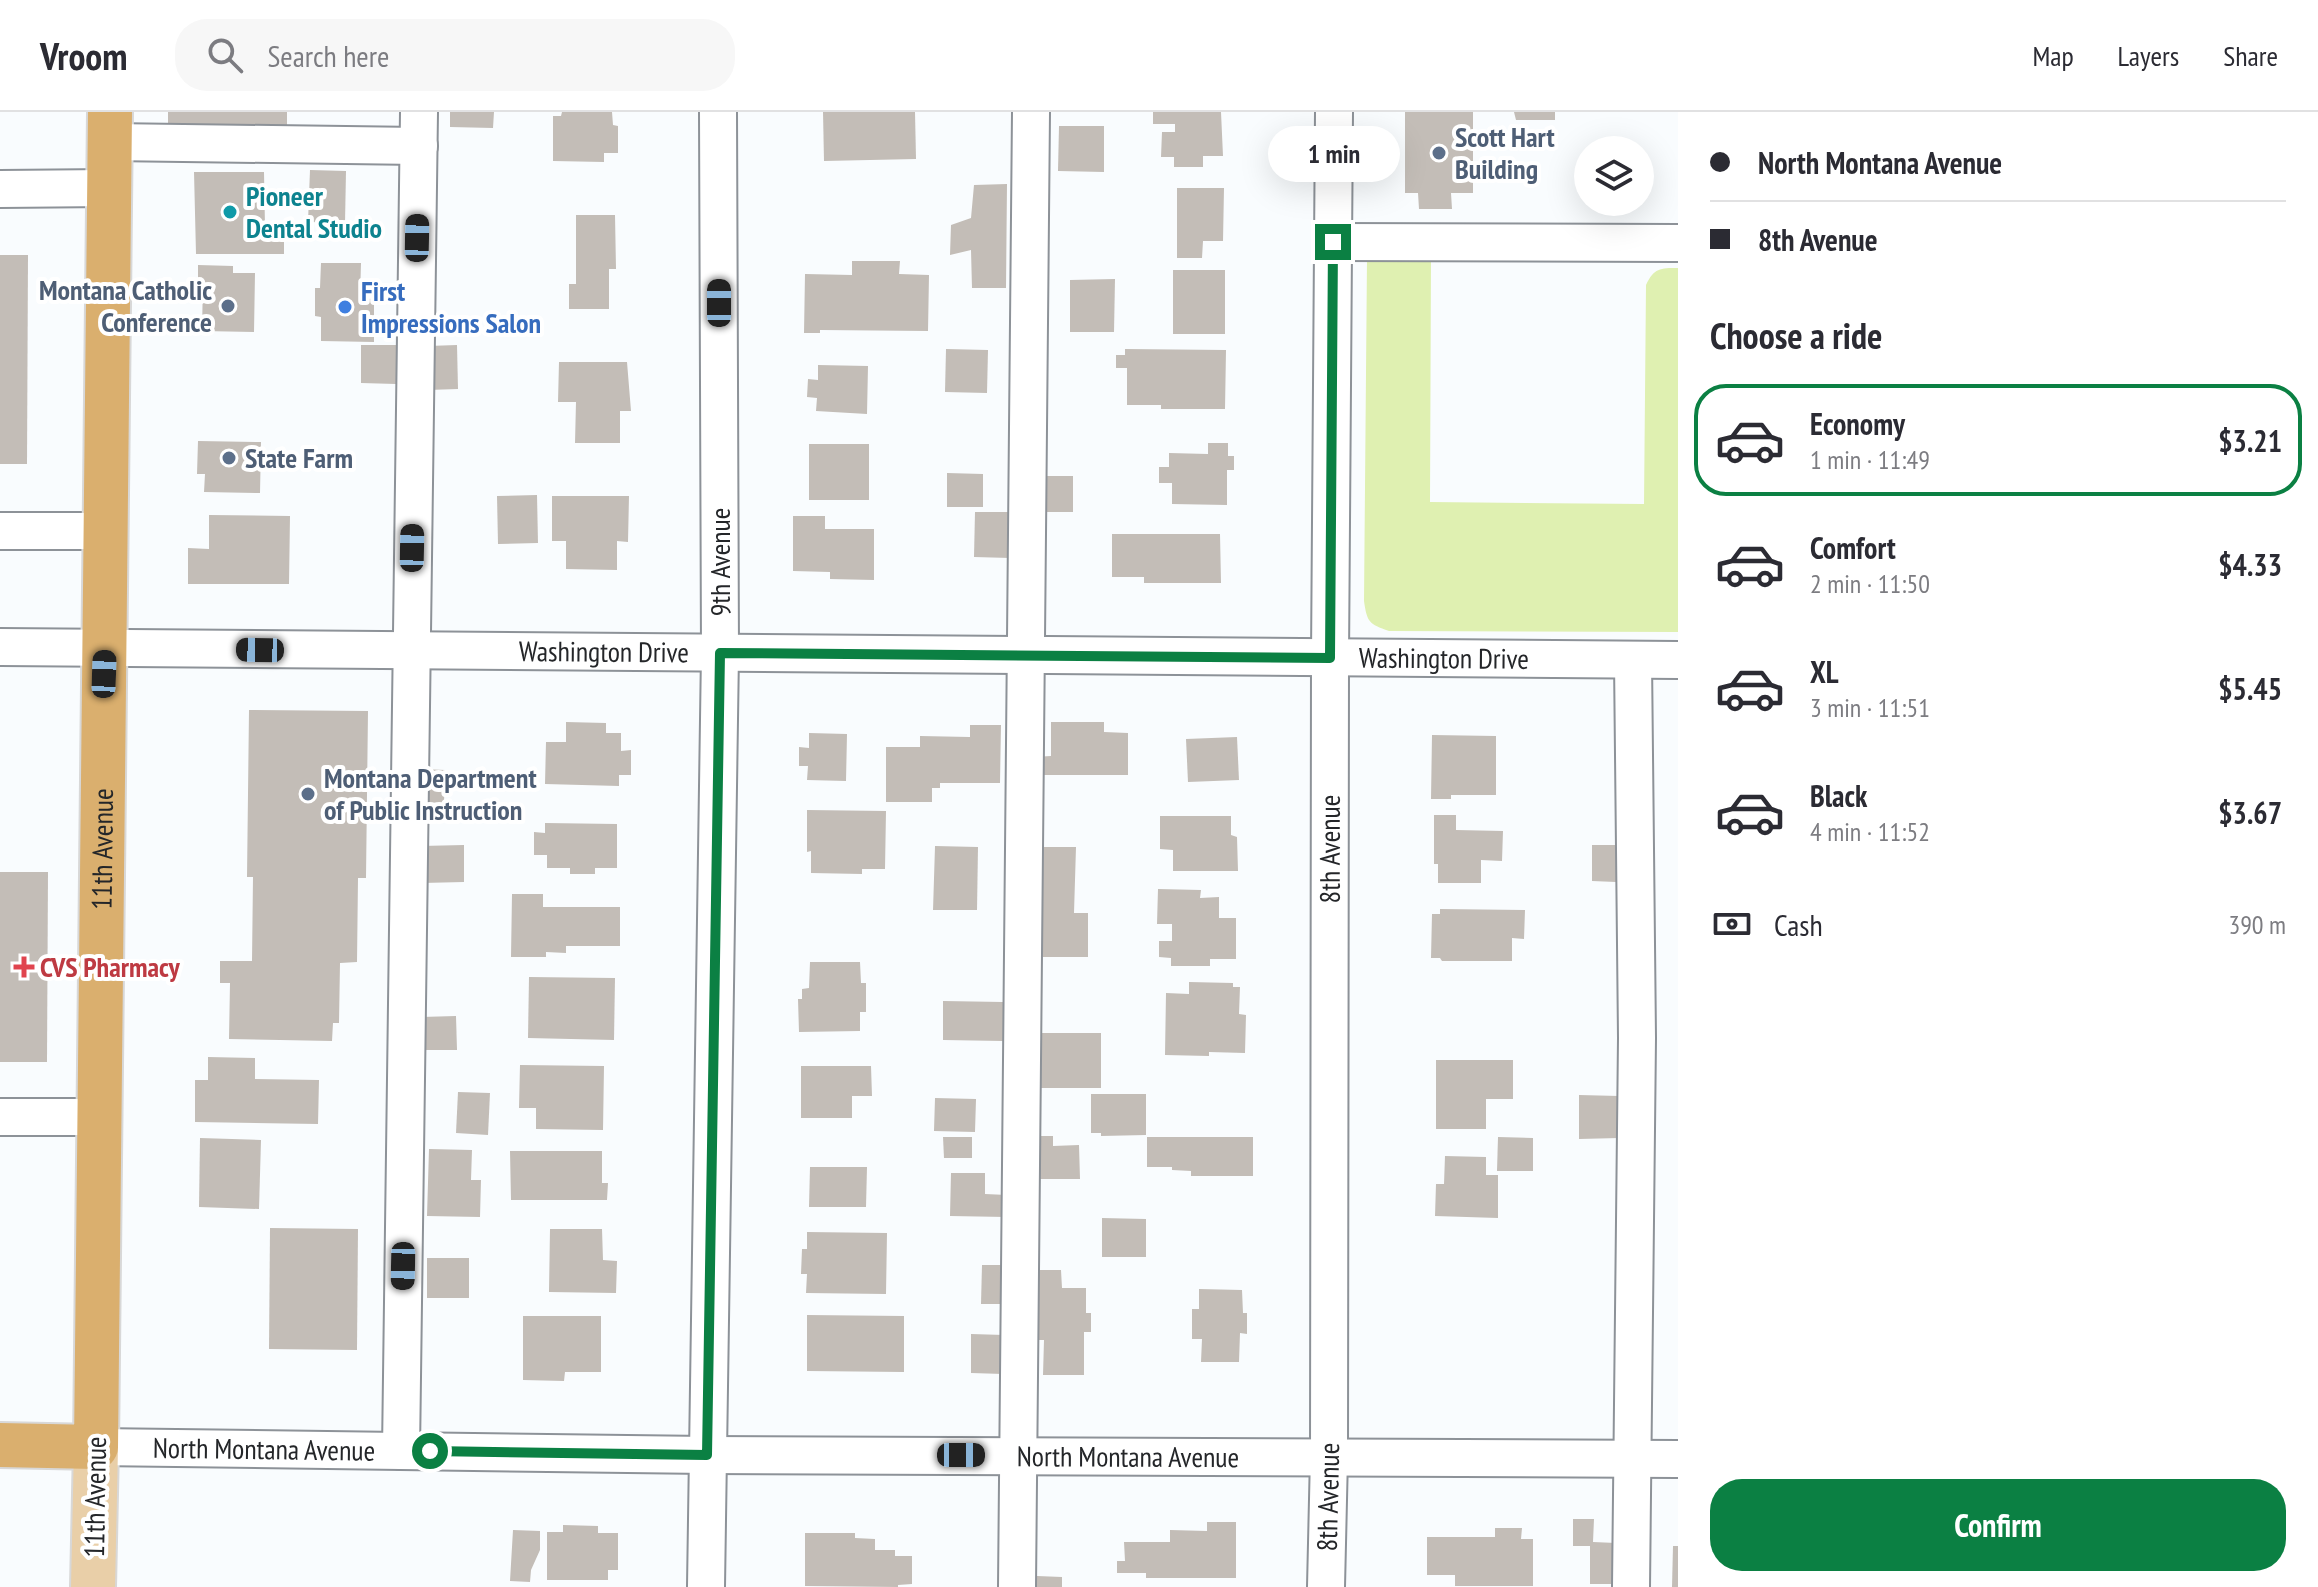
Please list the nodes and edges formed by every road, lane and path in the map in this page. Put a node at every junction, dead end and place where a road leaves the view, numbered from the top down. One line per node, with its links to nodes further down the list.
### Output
1 (718, 112): 15 (street, 9th Avenue)
2 (1031, 112): 16 (street)
3 (1334, 112): 8 (street, 8th Avenue)
4 (110, 127): 5 (street); 6 (highway, 11th Avenue)
5 (419, 129): 14 (street)
6 (109, 188): 7 (street); 11 (highway, 11th Avenue)
7 (0, 189)
8 (1333, 242): 9 (street); 17 (street, 8th Avenue)
9 (1678, 243)
10 (0, 531): 11 (street)
11 (107, 531): 13 (highway, 11th Avenue)
12 (0, 647): 13 (street, Washington Drive)
13 (105, 649): 14 (street, Washington Drive); 21 (highway, 11th Avenue)
14 (410, 651): 15 (street, Washington Drive); 24 (street)
15 (720, 653): 16 (street, Washington Drive); 25 (street, 9th Avenue)
16 (1026, 656): 17 (street, Washington Drive); 26 (street)
17 (1330, 658): 18 (street, Washington Drive); 27 (street, 8th Avenue)
18 (1633, 660): 19 (street, Washington Drive); 28 (street)
19 (1678, 660)
20 (0, 1117): 21 (street)
21 (100, 1117): 23 (highway, 11th Avenue)
22 (0, 1445): 23 (highway, North Montana Avenue)
23 (96, 1447): 24 (street, North Montana Avenue); 30 (main road, 11th Avenue)
24 (401, 1451): 25 (street, North Montana Avenue)
25 (707, 1455): 26 (street, North Montana Avenue); 31 (street, 9th Avenue)
26 (1019, 1455): 27 (street, North Montana Avenue); 32 (street)
27 (1329, 1456): 28 (street, North Montana Avenue); 33 (street, 8th Avenue)
28 (1633, 1458): 29 (street, North Montana Avenue); 34 (street)
29 (1678, 1459)
30 (93, 1587)
31 (706, 1587)
32 (1017, 1587)
33 (1326, 1587)
34 (1631, 1587)

